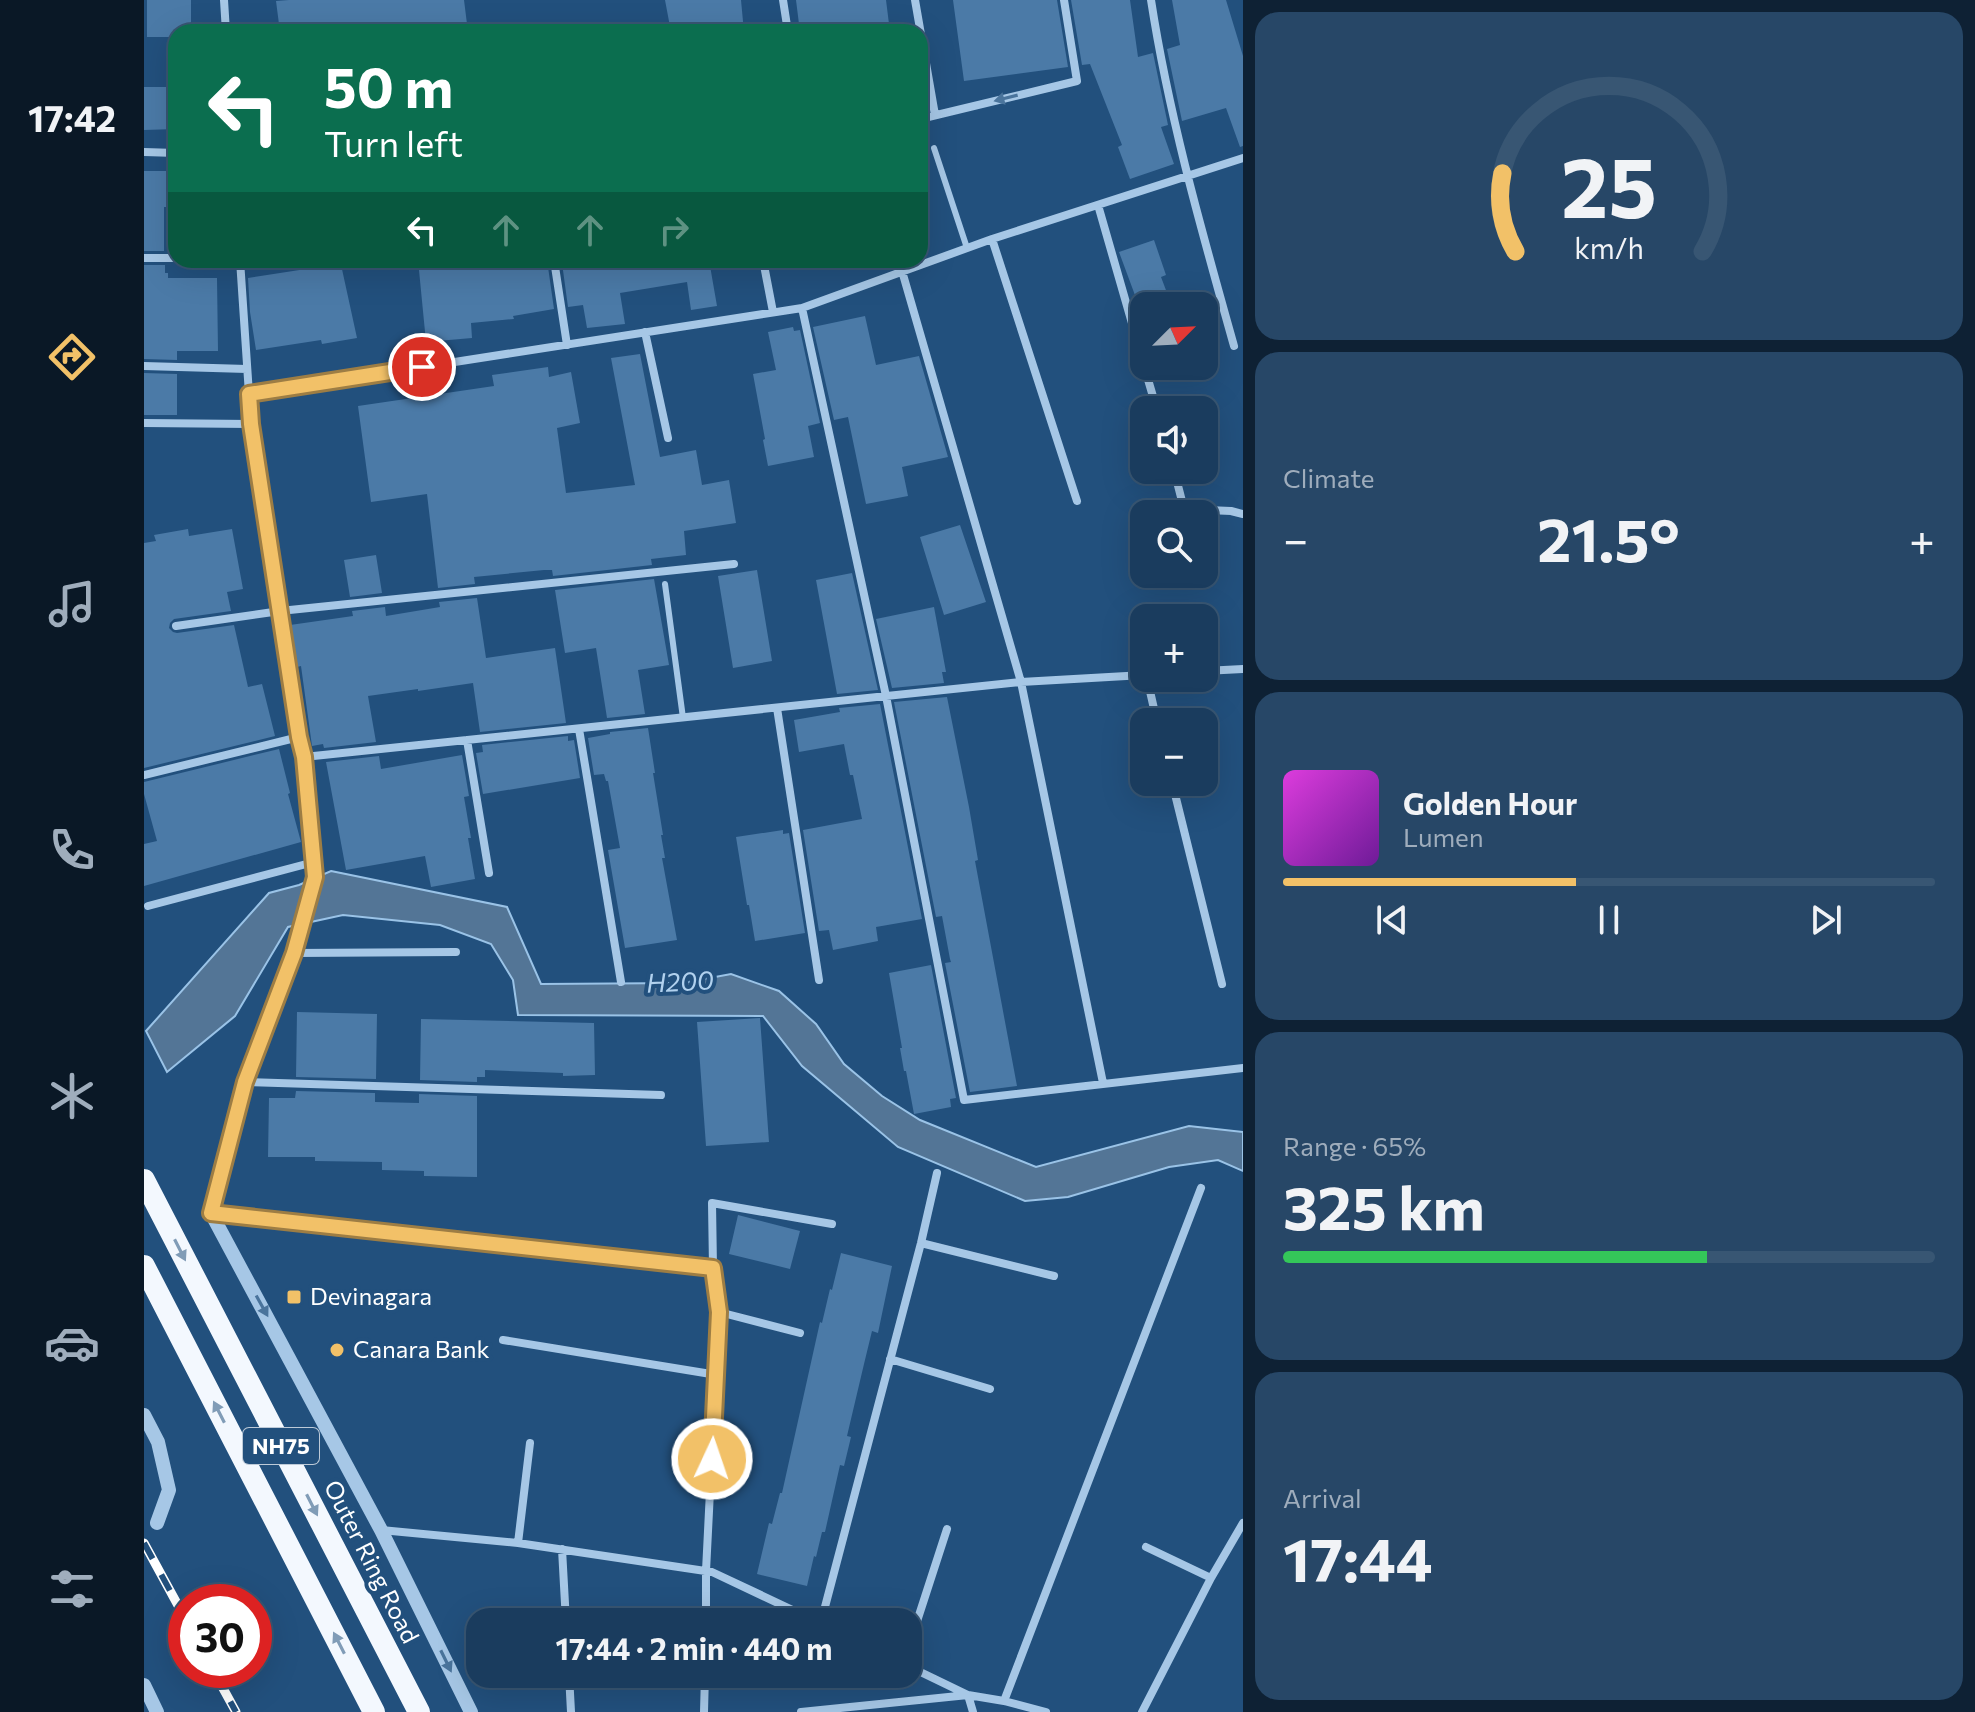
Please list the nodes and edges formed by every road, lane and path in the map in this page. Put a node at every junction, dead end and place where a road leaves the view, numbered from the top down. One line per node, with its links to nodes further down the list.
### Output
1 (224, 0): 6 (street)
2 (783, 0): 7 (street)
3 (915, 0): 8 (street)
4 (1064, 0): 10 (street, one-way to 10)
5 (1151, 0): 16 (street)
6 (226, 24)
7 (787, 24)
8 (919, 24)
9 (928, 75): 10 (street)
10 (935, 115): 11 (street)
11 (928, 117)
12 (934, 148): 19 (lane)
13 (144, 152): 14 (street)
14 (168, 153)
15 (1243, 158): 16 (street)
16 (1187, 176): 17 (street); 33 (street)
17 (1098, 205): 18 (street); 30 (street)
18 (992, 239): 19 (street); 41 (street)
19 (967, 248): 22 (street)
20 (144, 258): 21 (street)
21 (168, 258)
22 (928, 262)
23 (241, 268): 35 (street)
24 (555, 268): 32 (street)
25 (765, 268): 29 (street)
26 (910, 268): 27 (street)
27 (902, 271): 28 (street); 50 (street)
28 (802, 308): 29 (street); 51 (street)
29 (773, 312): 31 (street)
30 (1130, 317)
31 (645, 332): 32 (street); 39 (street)
32 (567, 345): 36 (street)
33 (1234, 346)
34 (144, 366): 35 (street)
35 (247, 369): 36 (street)
36 (249, 394): 38 (street)
37 (144, 423): 38 (street)
38 (251, 424): 45 (street)
39 (668, 438)
40 (1178, 484): 42 (street)
41 (1077, 501)
42 (1243, 514)
43 (734, 564): 45 (street)
44 (665, 584): 53 (lane)
45 (280, 611): 46 (street); 55 (street)
46 (176, 626)
47 (1243, 669): 48 (street)
48 (1218, 670)
49 (1130, 677): 50 (street)
50 (1021, 682): 51 (street); 70 (street)
51 (886, 696): 52 (street); 70 (street)
52 (777, 708): 53 (street); 65 (street)
53 (683, 718): 54 (street)
54 (579, 729): 56 (street); 66 (street)
55 (299, 737): 57 (street); 58 (street)
56 (467, 740): 57 (street); 61 (street)
57 (304, 757): 60 (street)
58 (144, 775)
59 (1175, 796): 67 (street)
60 (314, 862): 62 (street); 64 (street)
61 (489, 873)
62 (148, 906)
63 (456, 952): 64 (street)
64 (294, 953): 69 (street)
65 (819, 980)
66 (621, 982)
67 (1222, 984)
68 (1243, 1068): 70 (street)
69 (245, 1082): 71 (street); 75 (street)
70 (1103, 1083)
71 (661, 1095)
72 (937, 1173): 77 (street)
73 (144, 1180): 111 (highway, Outer Ring Road / NH75, one-way to 111)
74 (1201, 1188): 108 (street)
75 (211, 1213): 79 (street); 92 (street, one-way to 92)
76 (832, 1224): 79 (street)
77 (921, 1243): 80 (street); 84 (street)
78 (144, 1266): 110 (highway, NH75, one-way to 78)
79 (713, 1268): 81 (street)
80 (1054, 1276)
81 (719, 1312): 82 (street); 85 (street)
82 (800, 1333)
83 (503, 1340): 85 (street)
84 (890, 1359): 86 (street); 101 (street)
85 (717, 1375): 96 (street)
86 (990, 1389)
87 (144, 1415): 89 (street)
88 (530, 1443): 93 (street)
89 (157, 1523)
90 (1243, 1523): 97 (street)
91 (947, 1529): 102 (street)
92 (381, 1530): 93 (street); 112 (street, one-way to 112)
93 (518, 1543): 95 (street)
94 (1146, 1547): 97 (street)
95 (562, 1549): 96 (street); 98 (street)
96 (706, 1571): 99 (street); 100 (street)
97 (1211, 1578): 118 (street)
98 (565, 1608)
99 (706, 1608)
100 (788, 1608)
101 (823, 1608)
102 (921, 1608)
103 (922, 1673): 107 (street)
104 (144, 1685): 109 (street)
105 (570, 1688): 113 (street)
106 (705, 1688): 114 (street)
107 (968, 1695): 108 (street); 115 (street); 116 (street)
108 (1004, 1701): 117 (street)
109 (157, 1712)
110 (374, 1712)
111 (419, 1712)
112 (471, 1712)
113 (571, 1712)
114 (704, 1712)
115 (801, 1712)
116 (973, 1712)
117 (1046, 1712)
118 (1142, 1712)

